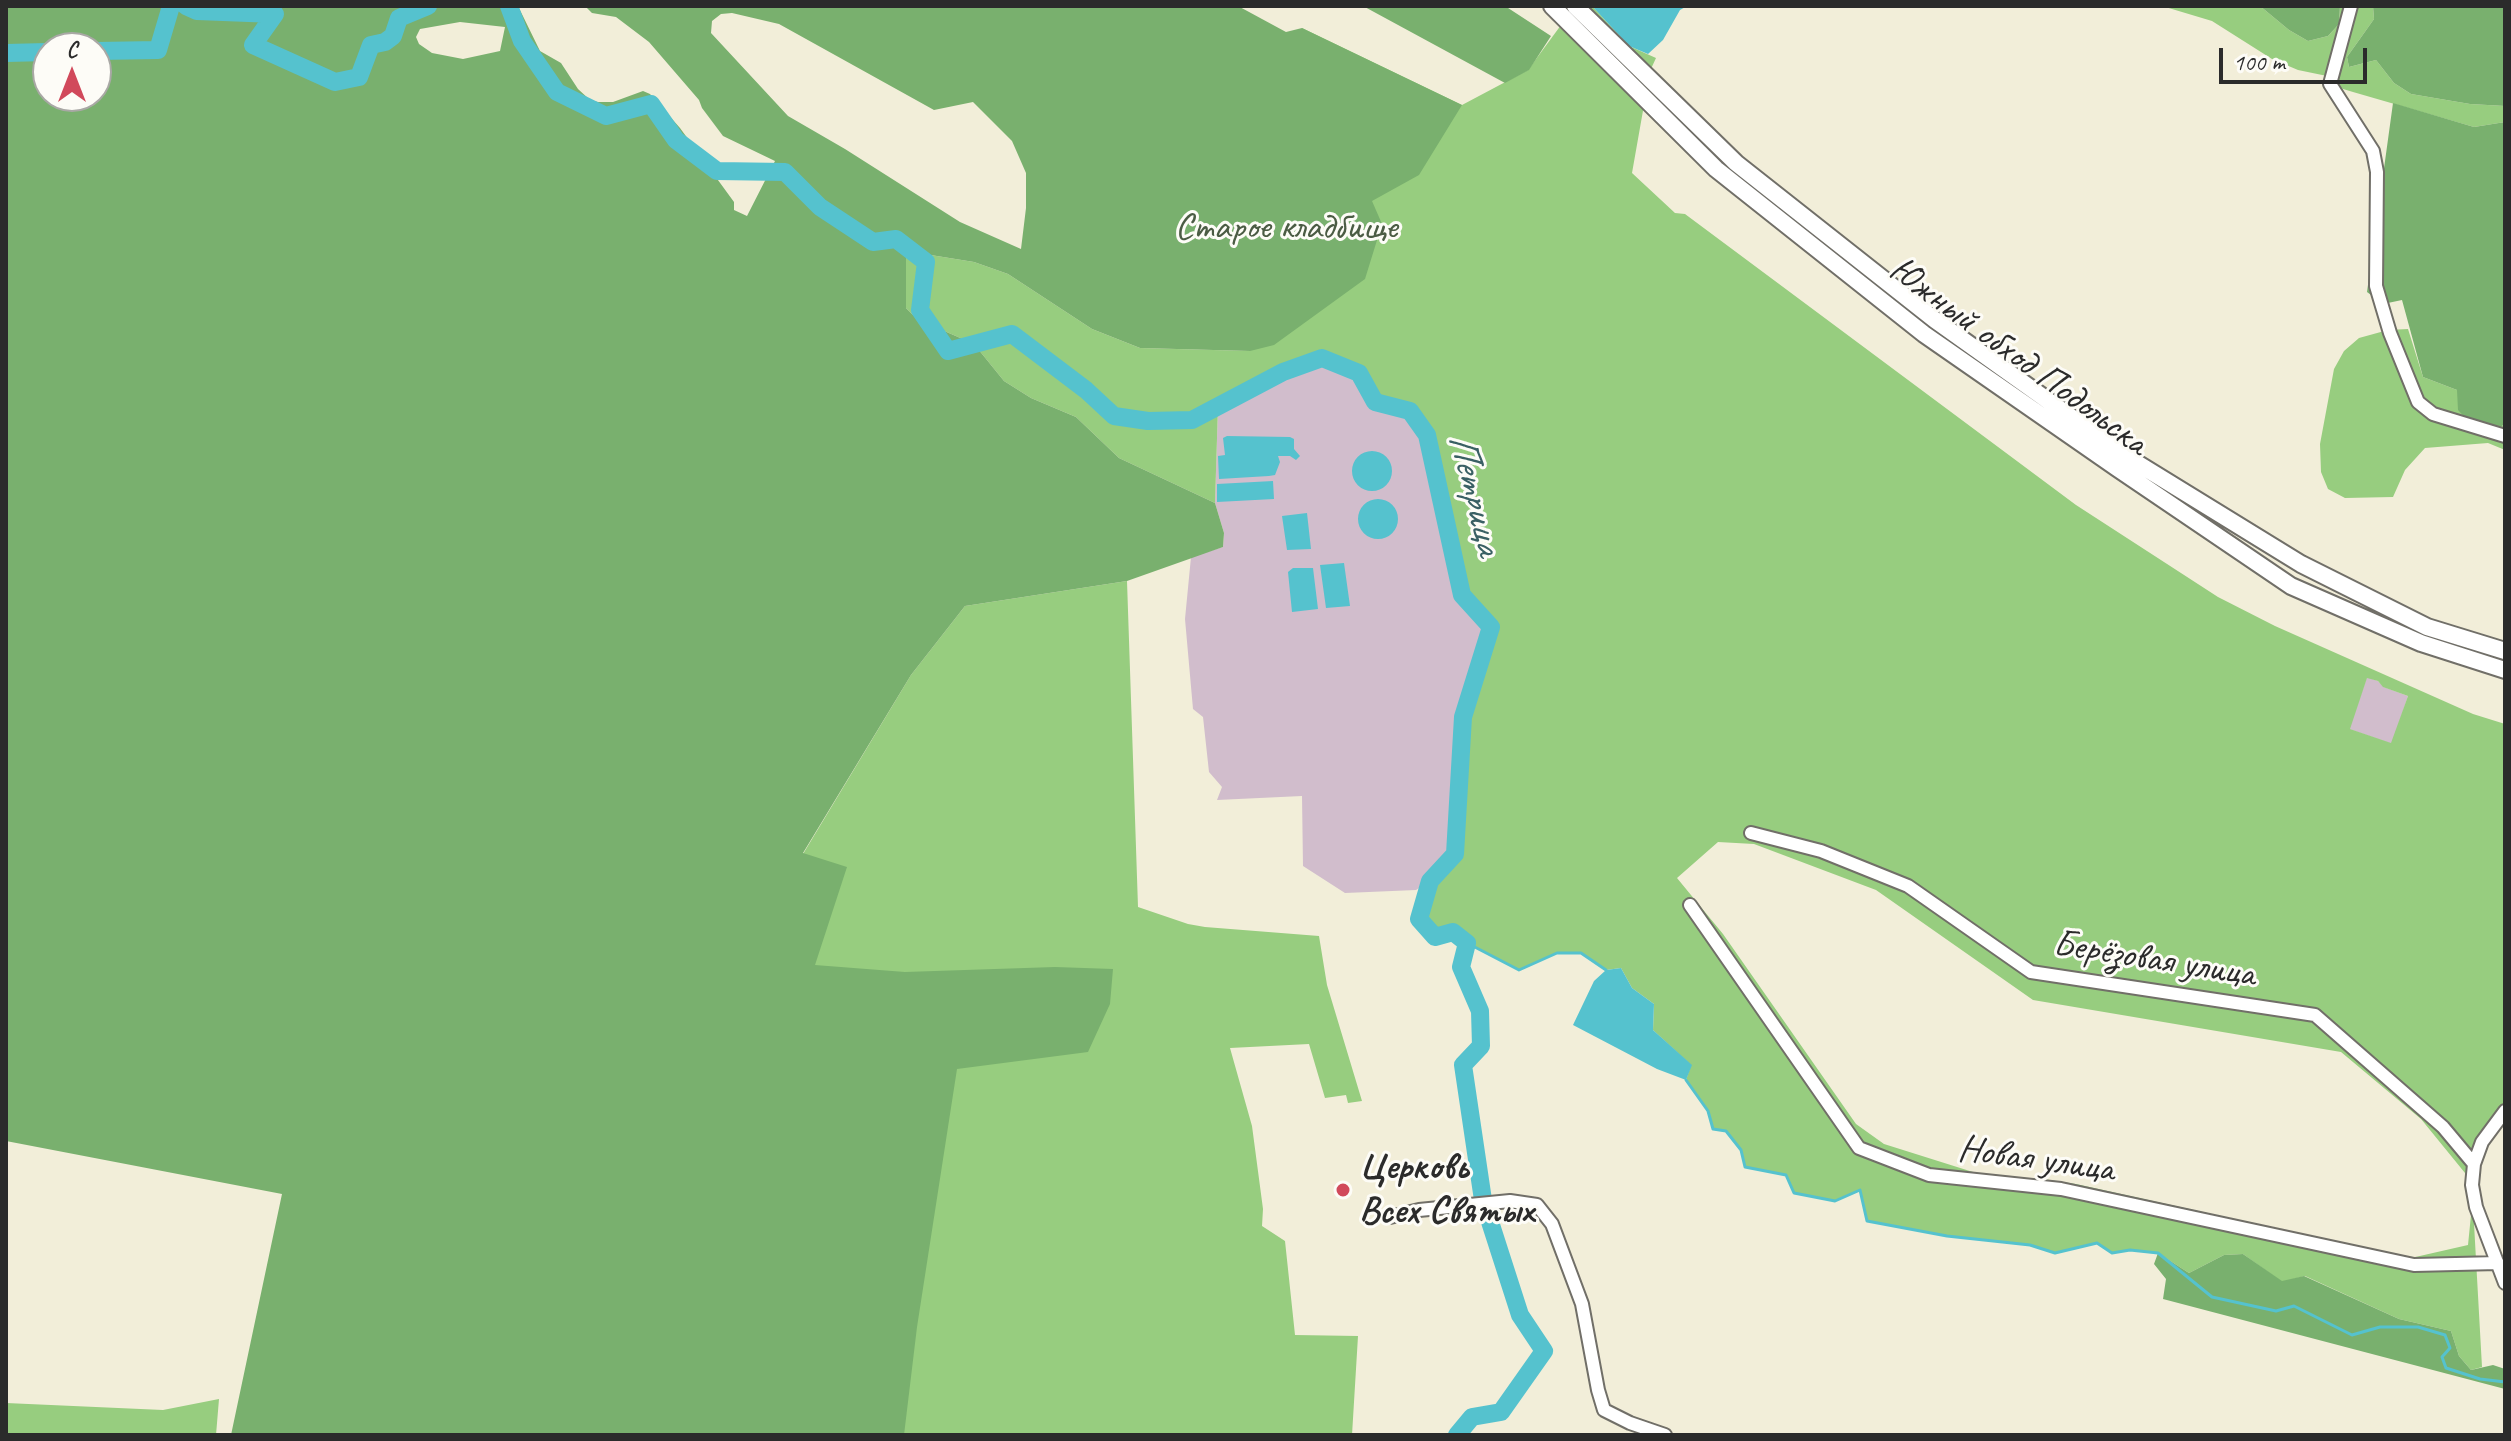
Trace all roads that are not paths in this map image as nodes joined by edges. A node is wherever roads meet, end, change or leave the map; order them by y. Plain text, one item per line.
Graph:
1 (1552, 6) edge
2 (1575, 6) edge
3 (2351, 6) edge
4 (2505, 436) edge
5 (2424, 635) junction
6 (2505, 651) edge
7 (2505, 670) edge
8 (1751, 833) dead end
9 (1690, 905) dead end
10 (2505, 1111) edge
11 (2474, 1164) junction
12 (1390, 1217) dead end
13 (2498, 1263) junction
14 (2505, 1283) edge
15 (1665, 1435) edge

1 - 5 main road, Южный обход Подольска
2 - 5 main road, Южный обход Подольска
3 - 4 street
5 - 6 main road, Южный обход Подольска
5 - 7 main road, Южный обход Подольска
8 - 11 street, Берёзовая улица
9 - 13 street, Новая улица
10 - 11 street
11 - 13 street
12 - 15 street
13 - 14 street

